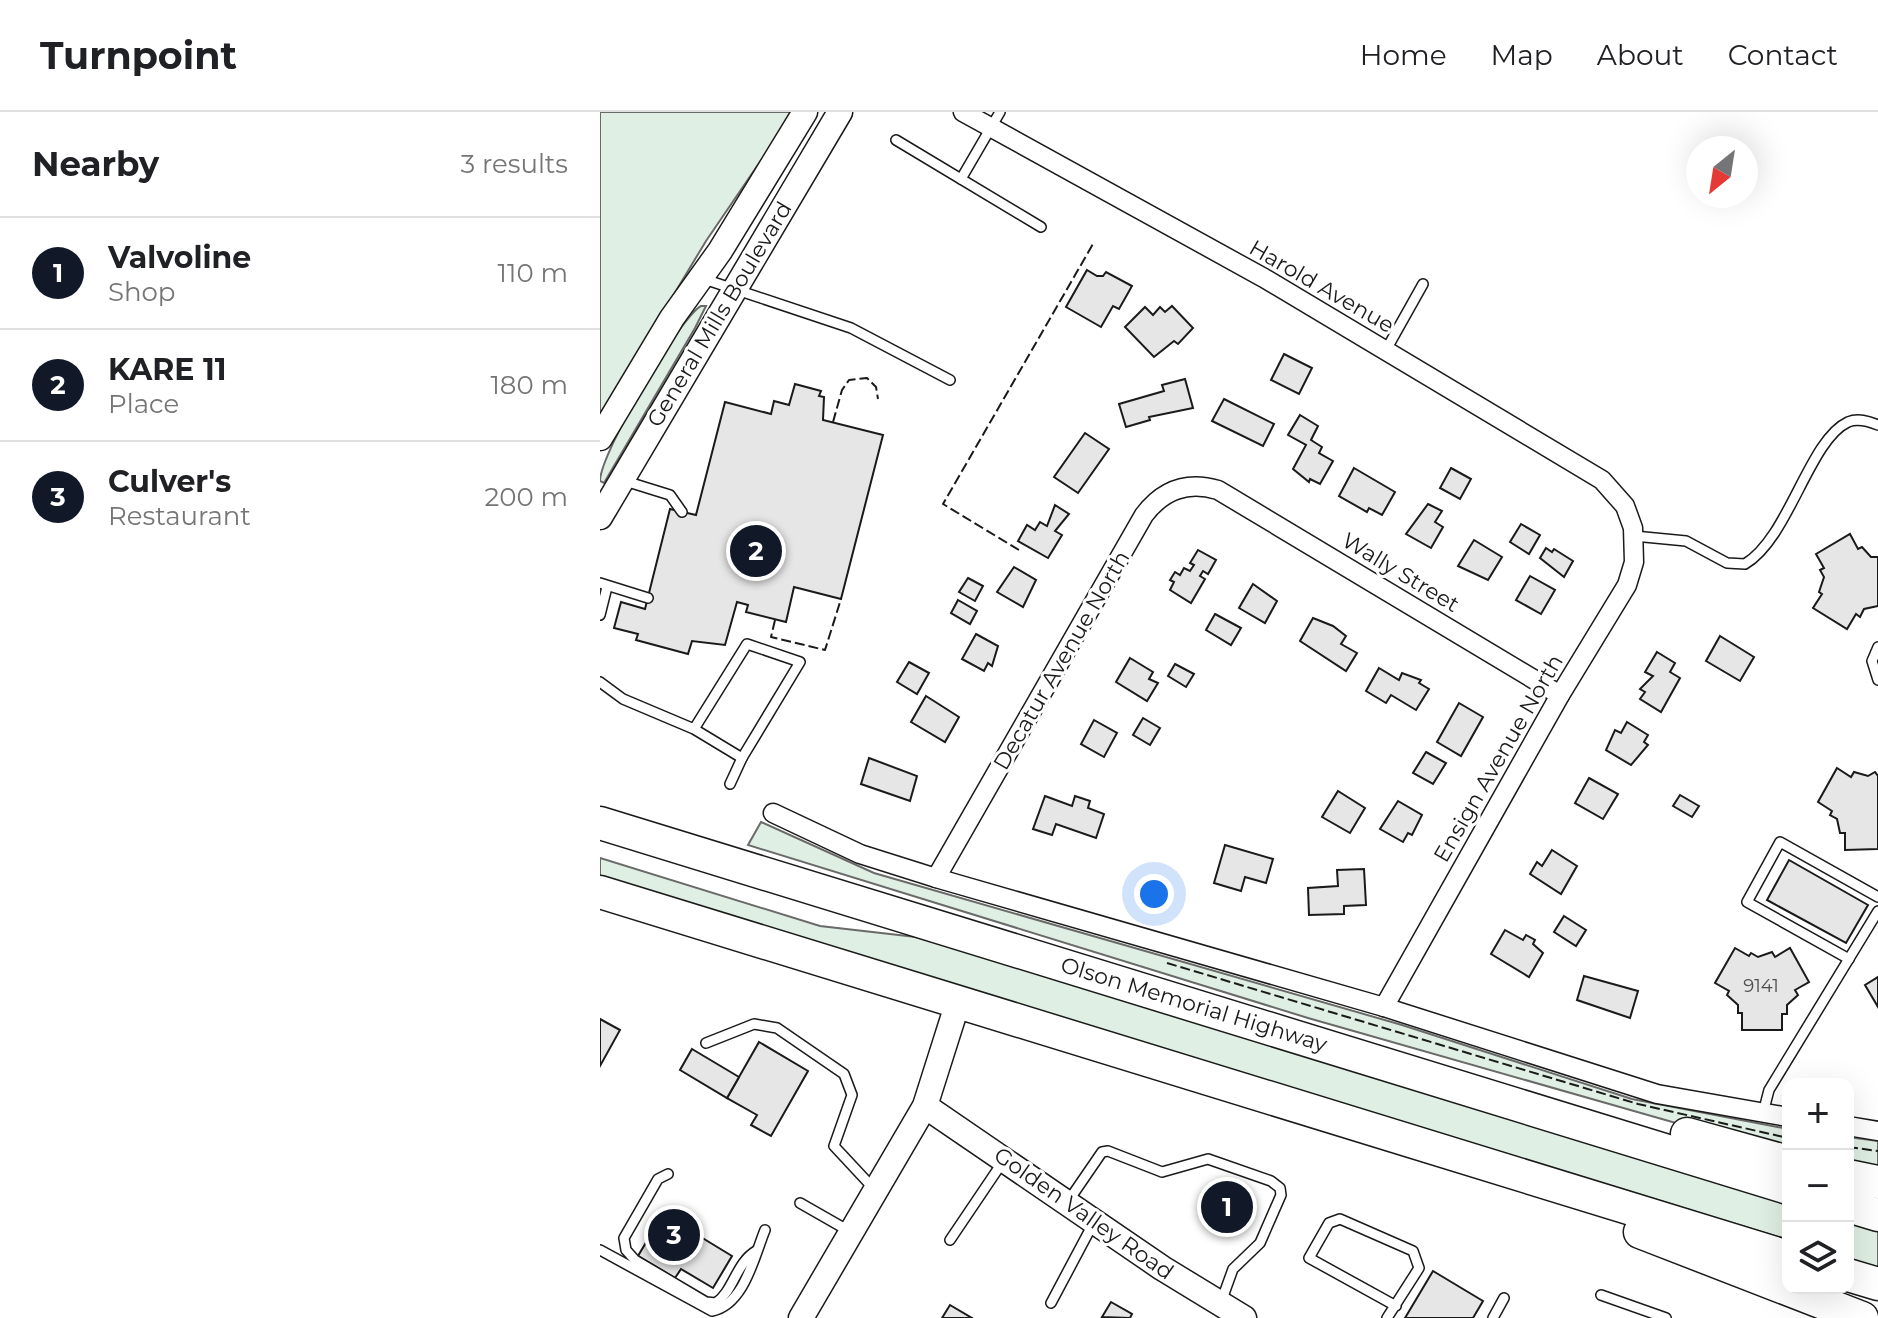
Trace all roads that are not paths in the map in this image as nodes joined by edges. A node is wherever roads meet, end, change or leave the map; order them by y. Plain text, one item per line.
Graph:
1 (805, 112) edge
2 (840, 112) edge
3 (963, 112) edge
4 (996, 120) edge
5 (896, 140) dead end
6 (961, 179) junction
7 (1041, 227) dead end
8 (700, 278) junction
9 (1423, 284) dead end
10 (734, 288) junction
11 (1386, 350) junction
12 (950, 380) dead end
13 (1878, 425) edge
14 (600, 438) edge
15 (622, 479) junction
16 (1218, 490) joint
17 (682, 512) dead end
18 (600, 517) edge
19 (1634, 532) junction
20 (604, 585) edge
21 (648, 598) dead end
22 (600, 615) edge
23 (1878, 647) edge
24 (1878, 680) edge
25 (600, 682) edge
26 (1560, 695) junction
27 (694, 729) junction
28 (742, 758) junction
29 (730, 784) dead end
30 (600, 805) edge
31 (773, 813) dead end
32 (600, 823) edge
33 (778, 877) junction
34 (936, 878) junction
35 (600, 892) edge
36 (1878, 897) edge
37 (1878, 911) edge
38 (1849, 959) junction
39 (958, 1002) junction
40 (1384, 1007) junction
41 (706, 1043) dead end
42 (1420, 1074) junction
43 (925, 1106) junction
44 (1763, 1113) junction
45 (1782, 1116) edge
46 (1854, 1127) edge
47 (1878, 1131) edge
48 (1456, 1154) junction
49 (1005, 1158) junction
50 (1782, 1160) edge
51 (668, 1174) dead end
52 (1854, 1177) edge
53 (1878, 1182) edge
54 (1782, 1186) edge
55 (875, 1190) junction
56 (800, 1203) dead end
57 (1067, 1203) junction
58 (1854, 1208) edge
59 (1878, 1215) edge
60 (1094, 1222) junction
61 (765, 1230) dead end
62 (851, 1232) junction
63 (950, 1240) dead end
64 (600, 1250) edge
65 (756, 1251) junction
66 (1782, 1255) edge
67 (1854, 1277) edge
68 (1878, 1284) edge
69 (1601, 1295) dead end
70 (1504, 1298) dead end
71 (1051, 1303) dead end
72 (1220, 1305) junction
73 (1396, 1306) junction
74 (801, 1318) edge
75 (1243, 1318) edge
76 (1387, 1318) edge
77 (1493, 1318) edge
78 (1666, 1318) edge
79 (1862, 1318) edge

1 - 8 street, General Mills Boulevard
2 - 10 street, General Mills Boulevard
3 - 4 street, Harold Avenue
4 - 6 lane
4 - 11 street, Harold Avenue
5 - 6 lane
6 - 7 lane
8 - 10 lane
8 - 14 street, General Mills Boulevard
9 - 11 lane
10 - 12 lane
10 - 15 street, General Mills Boulevard
11 - 19 street, Harold Avenue
13 - 19 lane
15 - 17 lane
15 - 18 street, General Mills Boulevard
16 - 26 street, Wally Street
16 - 34 street, Decatur Avenue North
19 - 26 street, Ensign Avenue North
20 - 21 lane
20 - 22 lane
23 - 24 lane
25 - 27 lane
26 - 40 street, Ensign Avenue North
27 - 28 lane
27 - 28 lane
28 - 29 lane
30 - 33 highway
31 - 34 street
32 - 33 highway, Olson Memorial Highway
33 - 42 highway, Olson Memorial Highway
34 - 40 street
35 - 39 highway
36 - 38 lane
37 - 38 lane
38 - 44 lane
39 - 43 street
39 - 48 highway
40 - 44 street
41 - 55 lane
42 - 50 highway
42 - 54 highway, Olson Memorial Highway
43 - 49 street, Golden Valley Road
43 - 55 street
44 - 45 street
46 - 47 street
48 - 66 highway
48 - 79 highway
49 - 57 street, Golden Valley Road
49 - 63 lane
51 - 65 lane
52 - 53 highway
55 - 62 street
56 - 62 lane
57 - 60 street, Golden Valley Road
57 - 72 lane
58 - 59 highway
60 - 71 lane
60 - 72 street, Golden Valley Road
61 - 65 lane
62 - 74 street
64 - 65 lane
67 - 68 highway
69 - 78 lane
70 - 77 lane
72 - 75 street, Golden Valley Road
73 - 73 lane
73 - 76 lane

